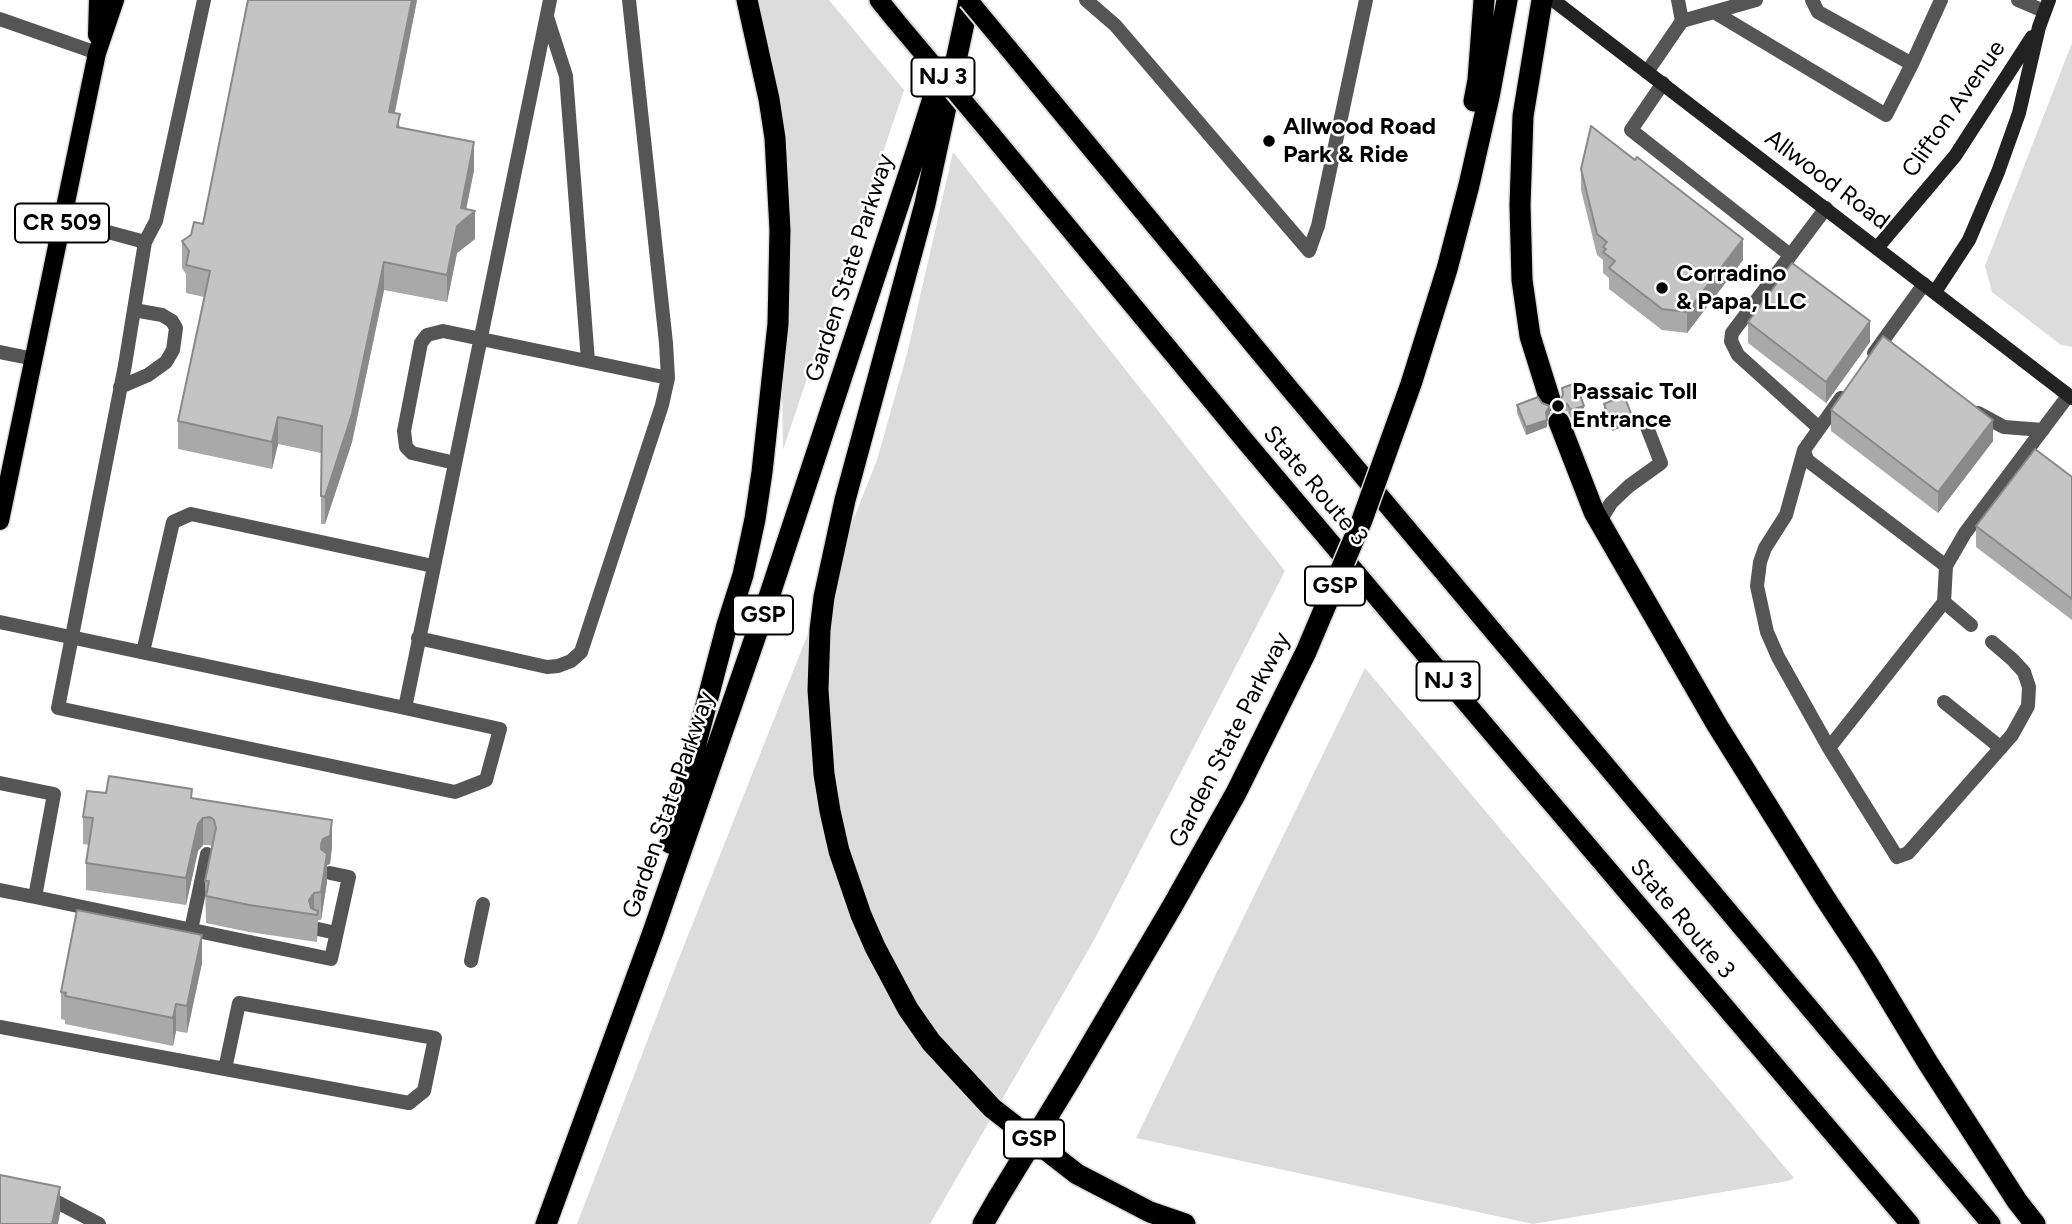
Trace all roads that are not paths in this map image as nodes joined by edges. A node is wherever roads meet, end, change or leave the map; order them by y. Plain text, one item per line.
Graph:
1 (98, 0) edge
2 (115, 0) edge
3 (204, 0) edge
4 (550, 0) edge
5 (629, 0) edge
6 (747, 0) edge
7 (879, 0) edge
8 (967, 0) edge
9 (981, 0) edge
10 (1086, 0) edge
11 (1366, 0) edge
12 (1484, 0) edge
13 (1542, 0) edge
14 (1553, 0) edge
15 (1678, 0) edge
16 (1756, 0) edge
17 (1812, 0) edge
18 (1941, 0) edge
19 (2018, 0) edge
20 (1506, 6) edge
21 (2046, 6) edge
22 (1714, 12) junction
23 (547, 16) junction
24 (0, 19) edge
25 (1682, 21) junction
26 (2039, 27) junction
27 (97, 53) junction
28 (1019, 58) junction
29 (1912, 64) junction
30 (1647, 72) junction
31 (1663, 83) junction
32 (1826, 208) junction
33 (63, 220) junction
34 (145, 242) junction
35 (1877, 248) junction
36 (1790, 255) junction
37 (1930, 288) junction
38 (134, 310) junction
39 (481, 338) junction
40 (0, 352) edge
41 (1421, 353) junction
42 (34, 359) junction
43 (587, 361) junction
44 (1867, 363) edge
45 (668, 378) junction
46 (1851, 385) edge
47 (120, 387) junction
48 (2070, 397) edge
49 (1550, 400) dead end
50 (1970, 408) edge
51 (1559, 422) dead end
52 (1646, 422) dead end
53 (1819, 428) junction
54 (2043, 429) junction
55 (1804, 450) junction
56 (455, 463) junction
57 (0, 522) edge
58 (1600, 522) junction
59 (433, 566) junction
60 (1946, 566) junction
61 (1944, 603) junction
62 (0, 622) edge
63 (1971, 625) dead end
64 (72, 636) junction
65 (418, 638) junction
66 (1992, 642) dead end
67 (143, 652) junction
68 (1944, 702) dead end
69 (405, 708) junction
70 (1829, 748) junction
71 (2001, 748) junction
72 (0, 782) edge
73 (207, 854) dead end
74 (330, 873) dead end
75 (0, 890) edge
76 (34, 897) junction
77 (483, 904) dead end
78 (318, 929) edge
79 (191, 930) junction
80 (336, 933) junction
81 (471, 961) dead end
82 (628, 1000) junction
83 (0, 1027) edge
84 (225, 1069) junction
85 (23, 1194) edge
86 (99, 1224) edge
87 (546, 1224) edge
88 (983, 1224) edge
89 (1185, 1224) edge
90 (1910, 1224) edge
91 (1991, 1224) edge
92 (2035, 1224) edge

1 - 27 main road, CR 509
2 - 27 main road, CR 509
3 - 34 street
4 - 23 street
5 - 45 street
6 - 82 highway
7 - 90 highway, State Route 3 / NJ 3, bridge
8 - 28 highway, State Route 3 / NJ 3, bridge
8 - 82 highway, Garden State Parkway / GSP
8 - 89 highway
9 - 28 highway
10 - 11 street
12 - 41 highway
13 - 49 highway
14 - 30 main road, Allwood Road
15 - 25 street
16 - 22 street
17 - 29 street
18 - 29 street
19 - 21 street
20 - 41 highway, Garden State Parkway / GSP
21 - 26 main road, Clifton Avenue
22 - 25 street
22 - 29 street
23 - 39 street
23 - 43 street
24 - 27 street
25 - 30 street
26 - 35 main road, Clifton Avenue
26 - 37 main road, Clifton Avenue
27 - 33 main road, CR 509
28 - 91 highway, State Route 3 / NJ 3
30 - 31 main road, Allwood Road
31 - 32 main road, Allwood Road
31 - 36 street
32 - 35 main road, Allwood Road
32 - 36 street
33 - 34 street
33 - 42 main road, CR 509
34 - 38 street
35 - 37 main road, Allwood Road
36 - 53 street
37 - 44 street
37 - 48 main road, Allwood Road
38 - 47 street
38 - 47 street
39 - 43 street
39 - 56 street
39 - 56 street
40 - 42 street
41 - 88 highway, Garden State Parkway / GSP, bridge
42 - 57 main road, CR 509
43 - 45 street
45 - 65 street
46 - 53 street
47 - 64 street
48 - 54 street
50 - 54 street
51 - 58 highway
52 - 58 street
53 - 55 street
54 - 60 street
55 - 60 street
55 - 70 street
56 - 59 street
58 - 92 highway
59 - 65 street
59 - 67 street
60 - 61 street
61 - 63 street
61 - 70 street
62 - 64 street
64 - 67 street
64 - 69 street
65 - 69 street
66 - 71 street
67 - 69 street
68 - 71 street
70 - 71 street
72 - 76 street
73 - 79 street
74 - 80 street
75 - 76 street
76 - 79 street
77 - 81 street
78 - 80 street
79 - 80 street
82 - 87 highway, Garden State Parkway / GSP
83 - 84 street
84 - 84 street
85 - 86 street

